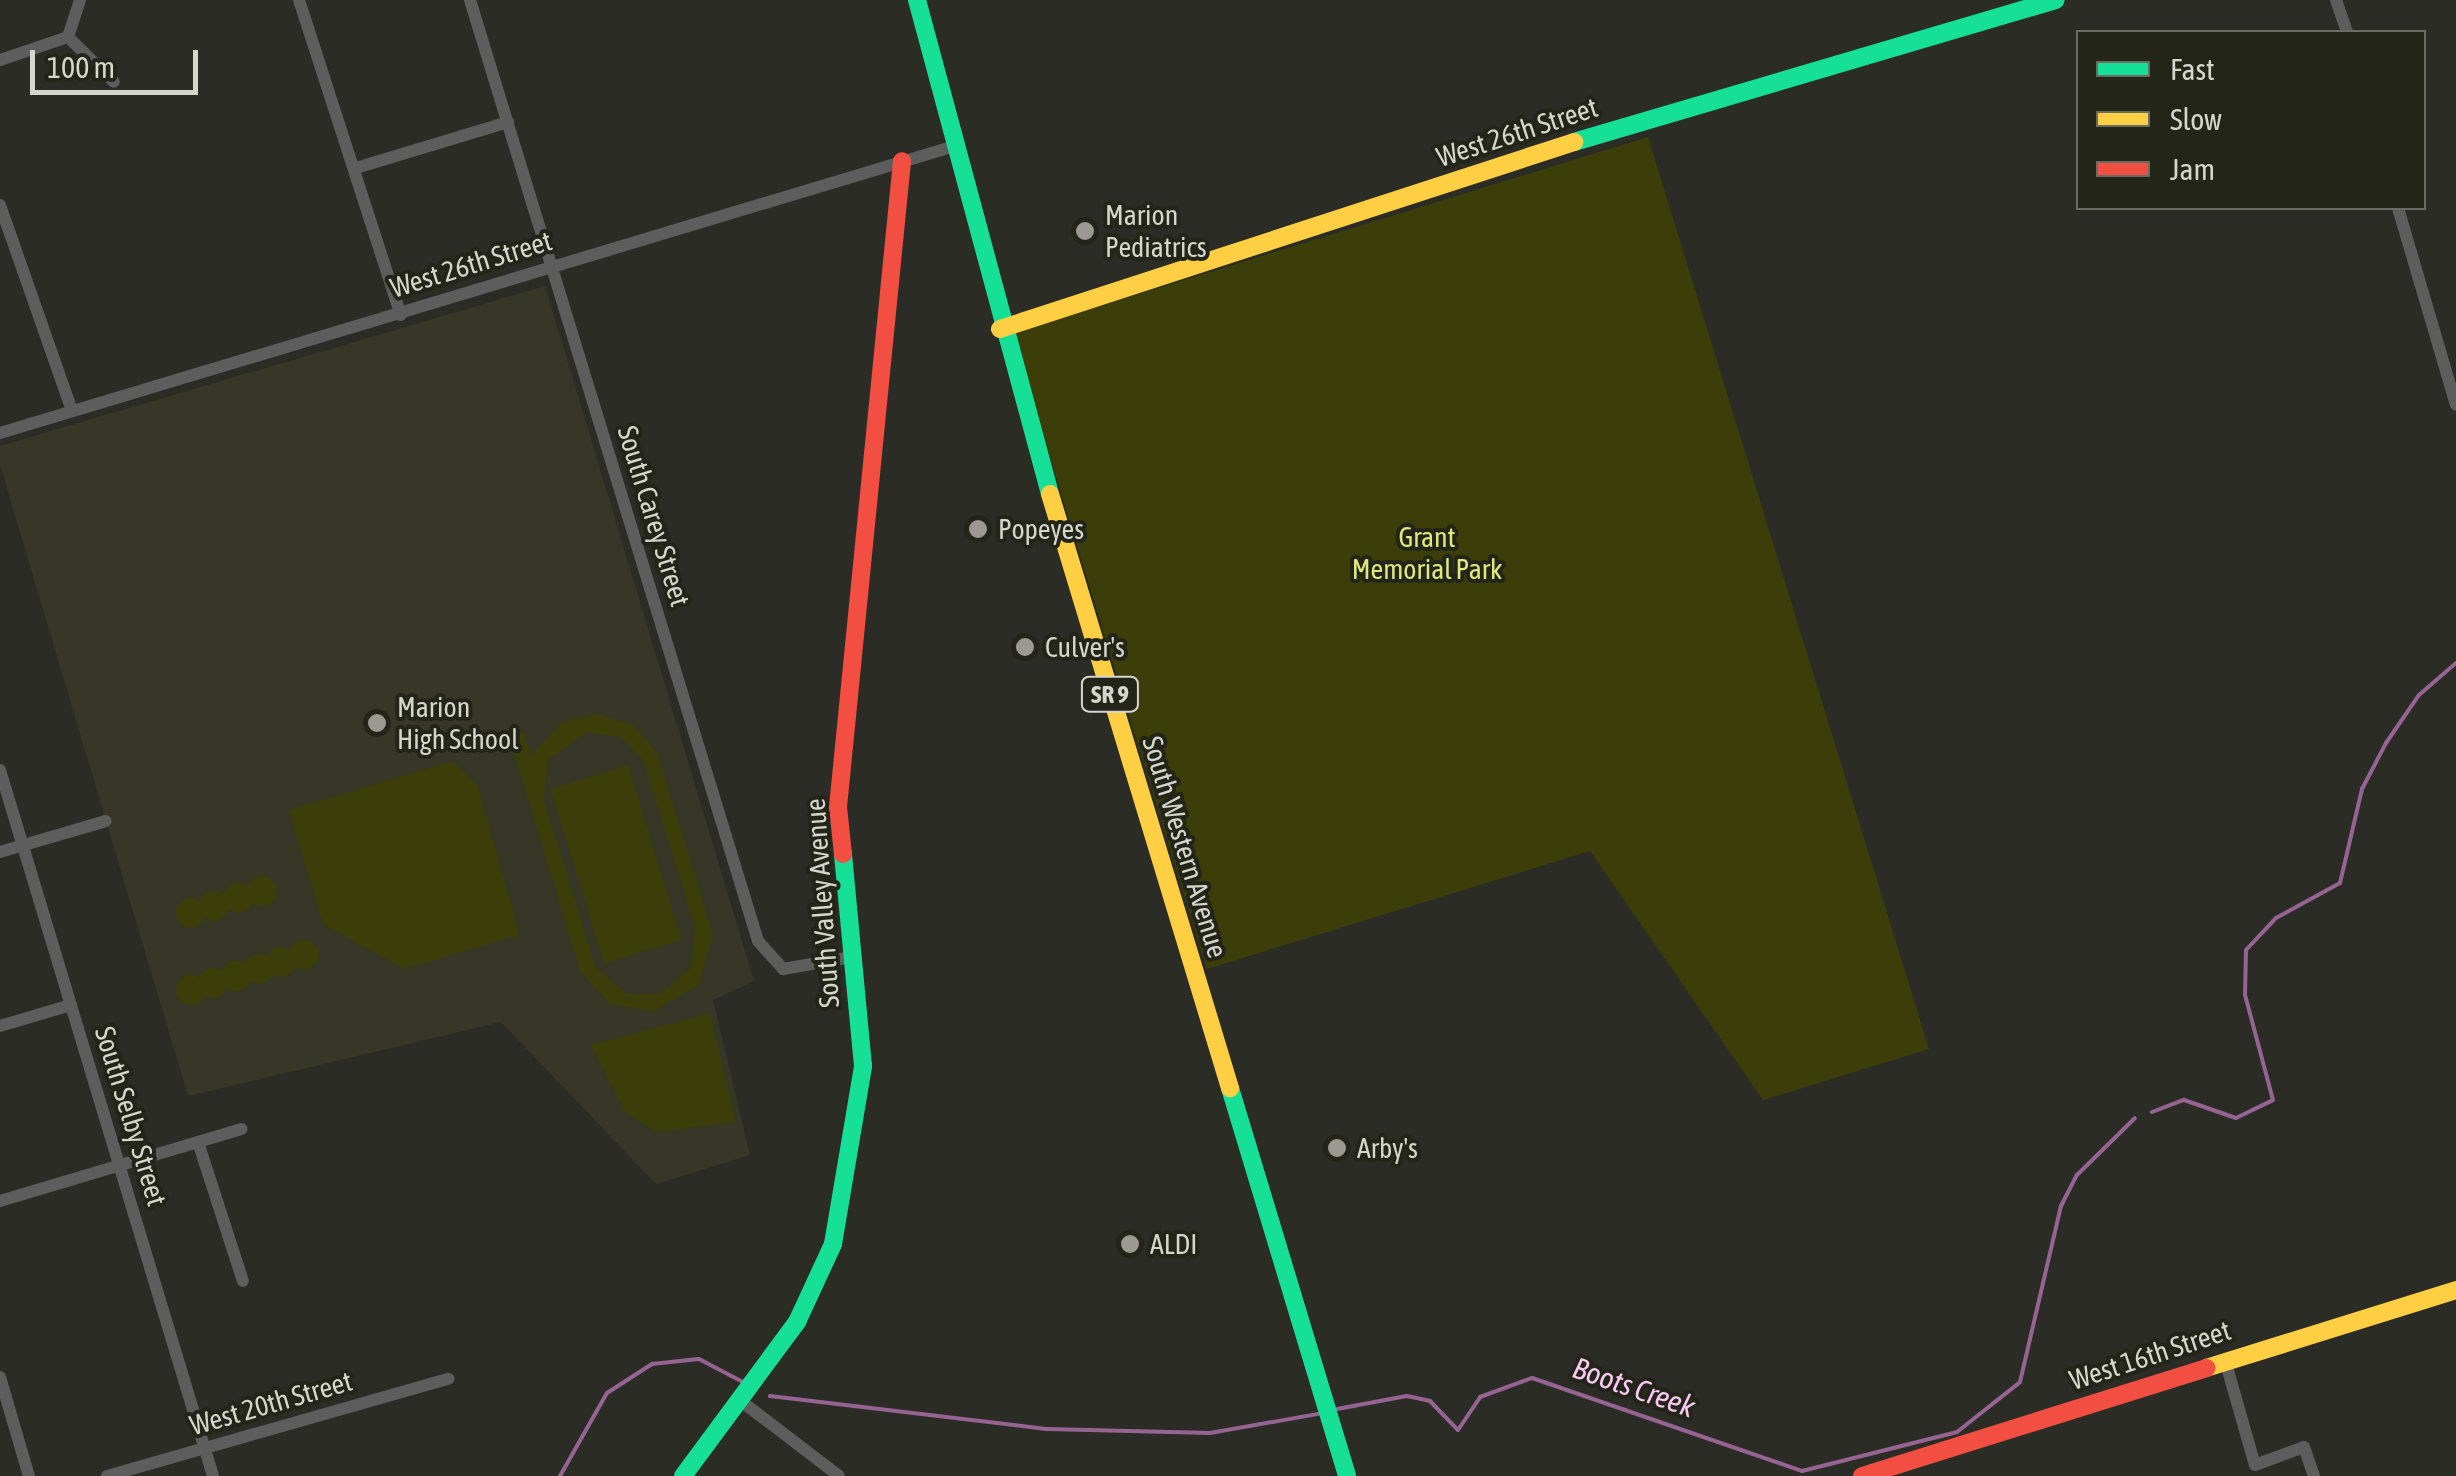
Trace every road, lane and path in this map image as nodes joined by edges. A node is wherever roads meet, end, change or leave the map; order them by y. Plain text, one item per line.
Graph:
1 (80, 0) edge
2 (298, 0) edge
3 (470, 0) edge
4 (917, 0) edge
5 (2056, 0) edge
6 (2336, 0) edge
7 (2346, 30) edge
8 (68, 37) junction
9 (0, 60) edge
10 (114, 82) dead end
11 (508, 122) junction
12 (958, 145) junction
13 (902, 161) junction
14 (356, 168) junction
15 (1, 209) edge
16 (2399, 210) edge
17 (552, 268) junction
18 (402, 315) junction
19 (1000, 329) junction
20 (2456, 405) edge
21 (72, 411) junction
22 (0, 433) edge
23 (0, 770) edge
24 (106, 821) dead end
25 (22, 846) junction
26 (0, 852) edge
27 (852, 957) junction
28 (71, 1005) junction
29 (0, 1026) edge
30 (241, 1129) dead end
31 (198, 1142) junction
32 (119, 1166) junction
33 (0, 1202) edge
34 (242, 1282) dead end
35 (2456, 1290) edge
36 (2225, 1360) junction
37 (0, 1377) edge
38 (448, 1379) dead end
39 (741, 1401) junction
40 (204, 1448) junction
41 (29, 1476) edge
42 (107, 1476) edge
43 (213, 1476) edge
44 (683, 1476) edge
45 (840, 1476) edge
46 (1348, 1476) edge
47 (1862, 1476) edge
48 (2314, 1476) edge

1 - 8 street
2 - 14 street
3 - 11 street, South Carey Street
4 - 12 main road, South Western Avenue / SR 9
5 - 19 main road, West 26th Street
6 - 7 street
8 - 9 street
8 - 10 street
11 - 14 street
11 - 17 street, South Carey Street
12 - 13 street, West 26th Street
12 - 19 main road, South Western Avenue / SR 9
13 - 17 street, West 26th Street
13 - 27 main road, South Valley Avenue
14 - 18 street
15 - 21 street
16 - 20 street
17 - 18 street, West 26th Street
17 - 27 street, South Carey Street
18 - 21 street, West 26th Street
19 - 46 main road, South Western Avenue / SR 9
21 - 22 street, West 26th Street
23 - 25 street, South Selby Street
24 - 25 street
25 - 26 street
25 - 28 street, South Selby Street
27 - 39 main road, South Valley Avenue
28 - 29 street
28 - 32 street, South Selby Street
30 - 31 street
31 - 32 street
31 - 34 street
32 - 33 street
32 - 40 street, South Selby Street
35 - 36 main road, West 16th Street
36 - 47 main road, West 16th Street
36 - 48 street
37 - 41 street
38 - 40 street, West 20th Street
39 - 44 main road, South Valley Avenue
39 - 45 street
40 - 42 street, West 20th Street
40 - 43 street, South Selby Street

